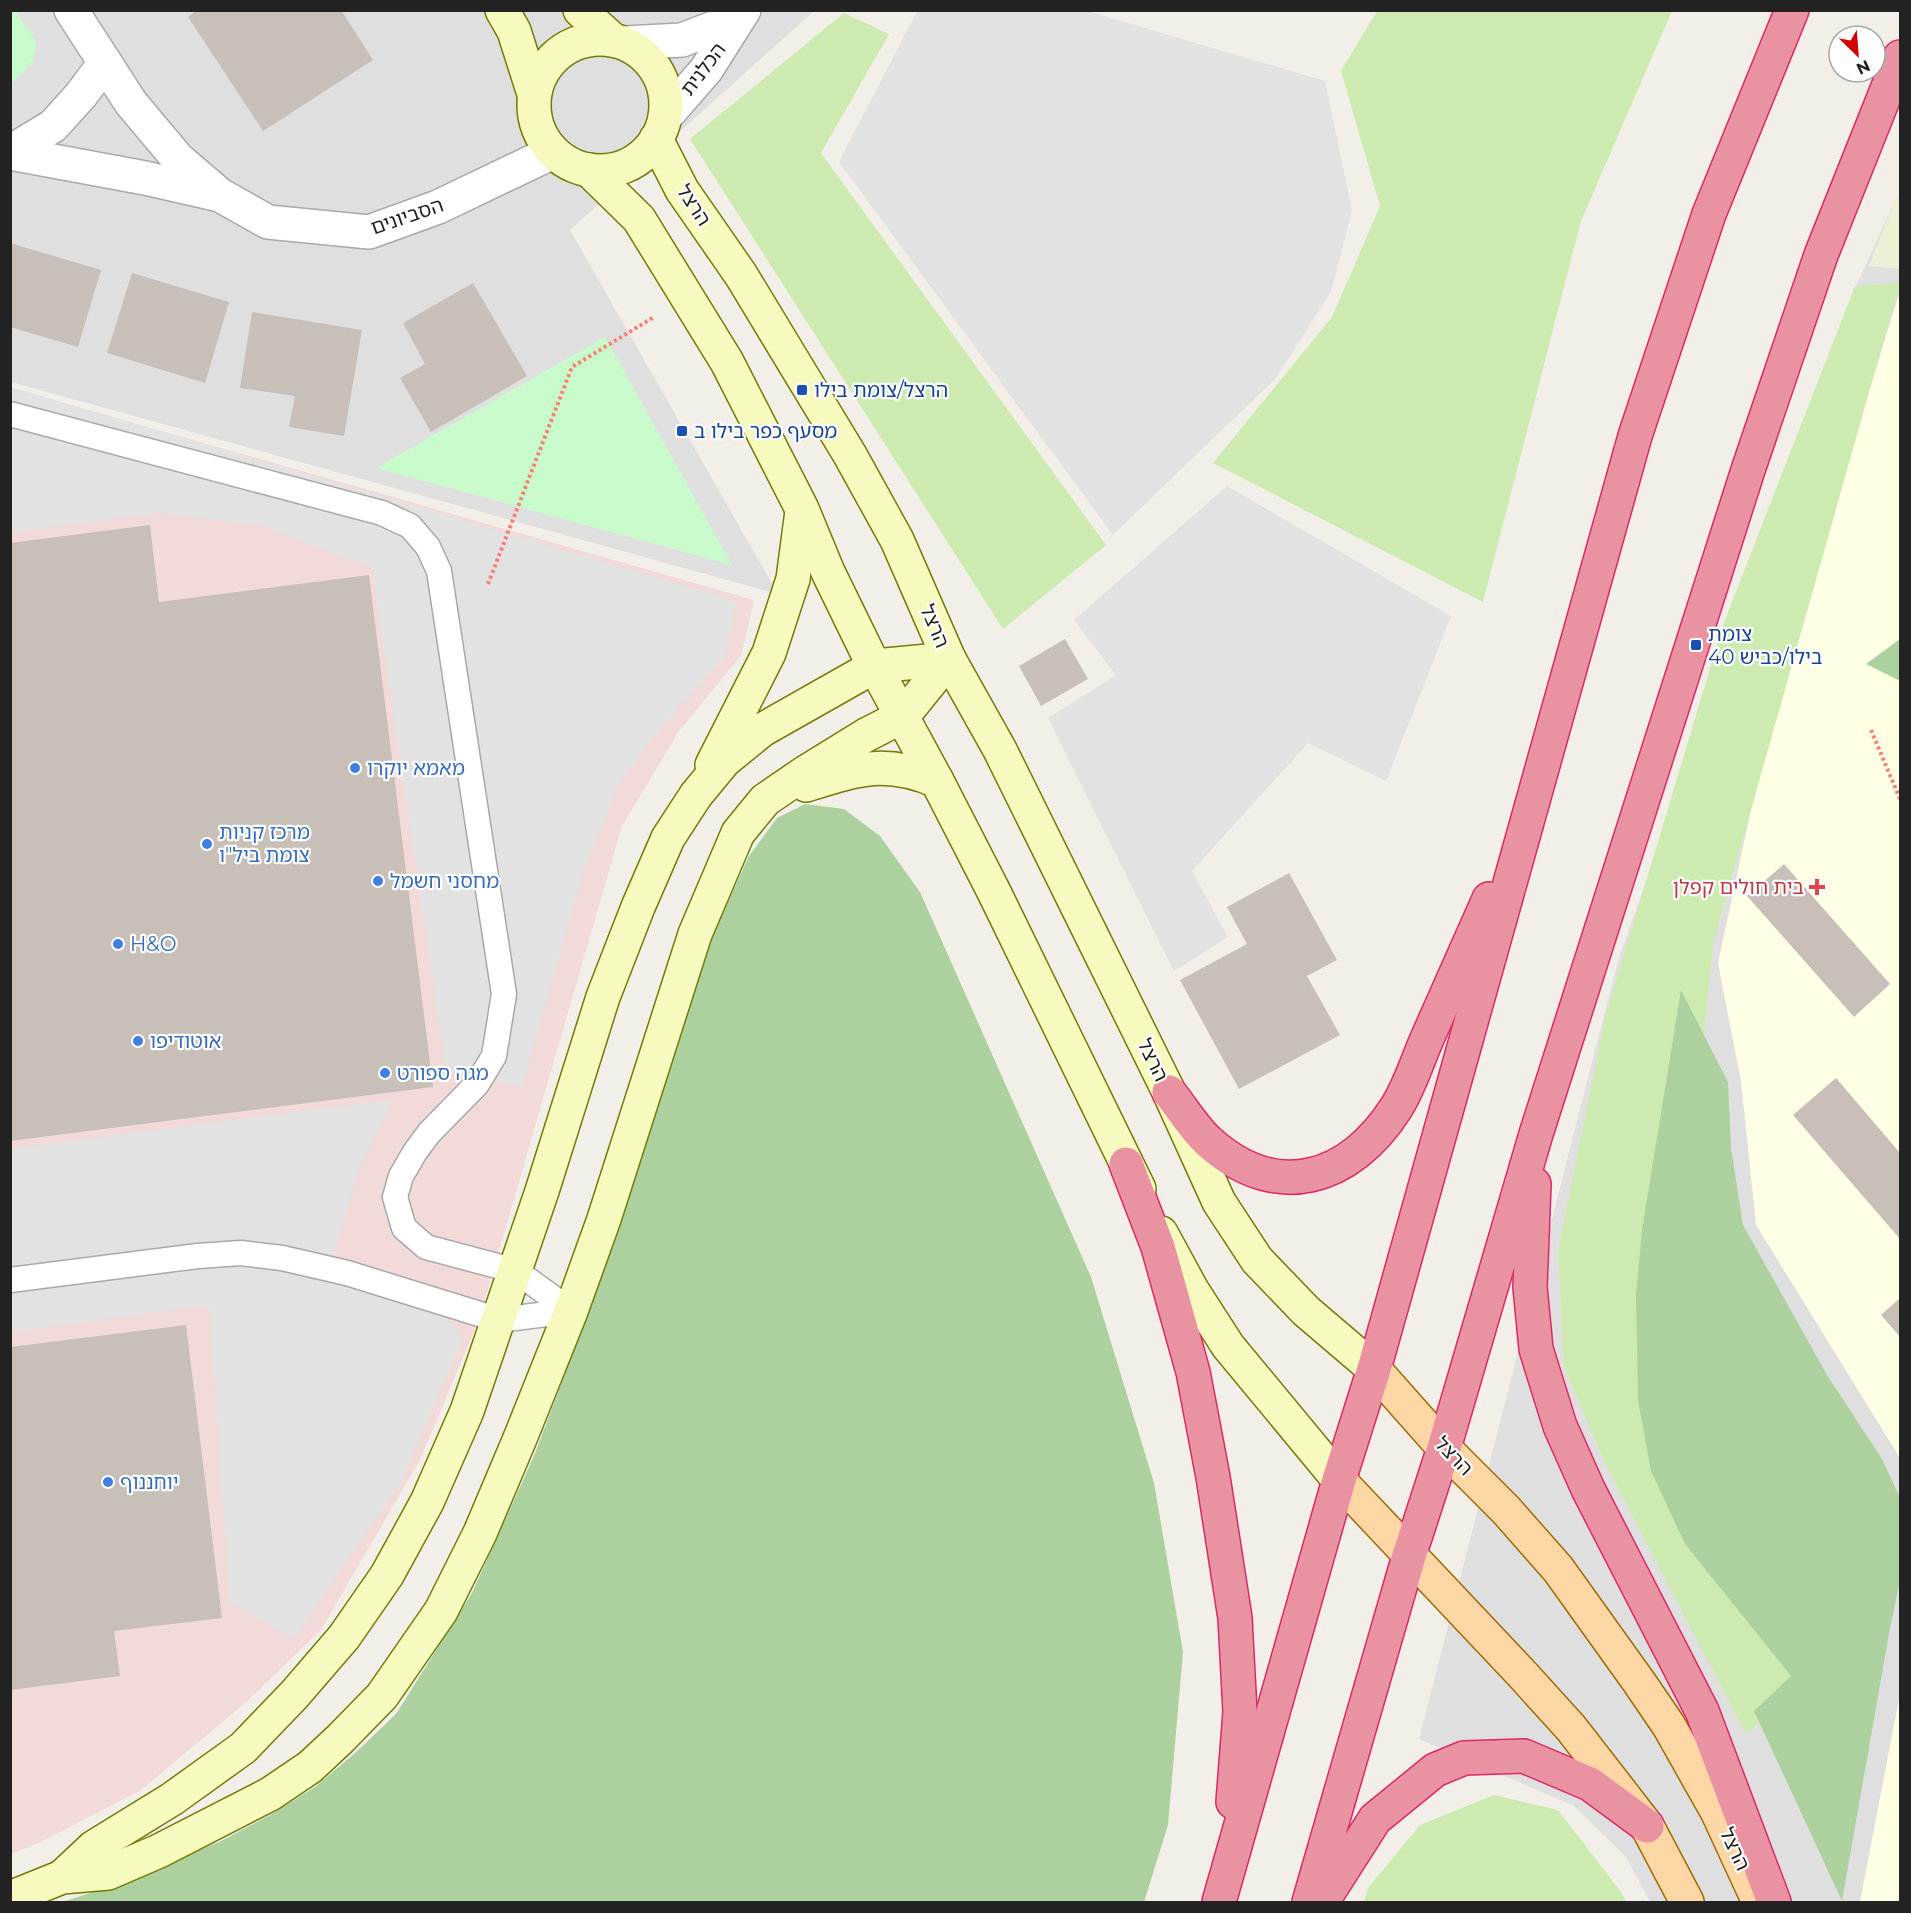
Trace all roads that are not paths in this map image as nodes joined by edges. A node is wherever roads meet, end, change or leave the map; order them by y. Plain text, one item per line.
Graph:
1 (72, 10) edge
2 (502, 10) edge
3 (580, 10) edge
4 (1792, 10) edge
5 (741, 15) edge
6 (619, 42) junction
7 (1900, 57) edge
8 (105, 63) junction
9 (534, 94) junction
10 (661, 128) junction
11 (553, 152) junction
12 (10, 153) edge
13 (590, 170) junction
14 (220, 195) junction
15 (10, 414) edge
16 (802, 509) junction
17 (949, 659) junction
18 (875, 666) junction
19 (903, 716) junction
20 (937, 781) junction
21 (1537, 790) junction
22 (696, 795) junction
23 (765, 800) junction
24 (1169, 1092) junction
25 (1536, 1134) junction
26 (1126, 1164) junction
27 (516, 1271) junction
28 (10, 1280) edge
29 (571, 1311) junction
30 (499, 1320) junction
31 (1374, 1369) junction
32 (1444, 1448) junction
33 (1339, 1480) junction
34 (1409, 1556) junction
35 (1647, 1826) junction
36 (62, 1877) junction
37 (1223, 1889) edge
38 (10, 1898) edge
39 (1309, 1902) edge
40 (1322, 1902) edge
41 (1687, 1902) edge
42 (1759, 1902) edge
43 (1774, 1902) edge

1 - 8 street, הסביונים
2 - 9 street
3 - 6 street
4 - 21 highway
5 - 6 street, הכלנית
5 - 10 street, הכלנית
6 - 9 street
6 - 10 street
7 - 25 highway
8 - 12 street
8 - 14 street, הסביונים
9 - 11 street
10 - 13 street
10 - 17 street, הרצל
11 - 13 street
11 - 14 street, הסביונים
12 - 14 street, הסביונים
13 - 16 street
15 - 27 lane
16 - 18 street
16 - 22 street
17 - 18 street
17 - 19 street
17 - 24 street, הרצל
18 - 19 street
18 - 22 street
19 - 20 street
19 - 23 street
20 - 23 street
20 - 26 street
21 - 24 highway
21 - 31 highway
22 - 27 street
23 - 29 street
24 - 31 street, הרצל
25 - 32 highway
25 - 43 highway
26 - 33 street
26 - 37 highway
27 - 29 lane
27 - 30 street
28 - 30 lane
29 - 30 lane
29 - 36 street
30 - 36 street
31 - 32 main road, הרצל
31 - 33 highway
32 - 34 highway
32 - 42 main road, הרצל
33 - 34 main road
33 - 37 highway
34 - 35 main road
34 - 39 highway
35 - 40 highway
35 - 41 main road
36 - 38 street

